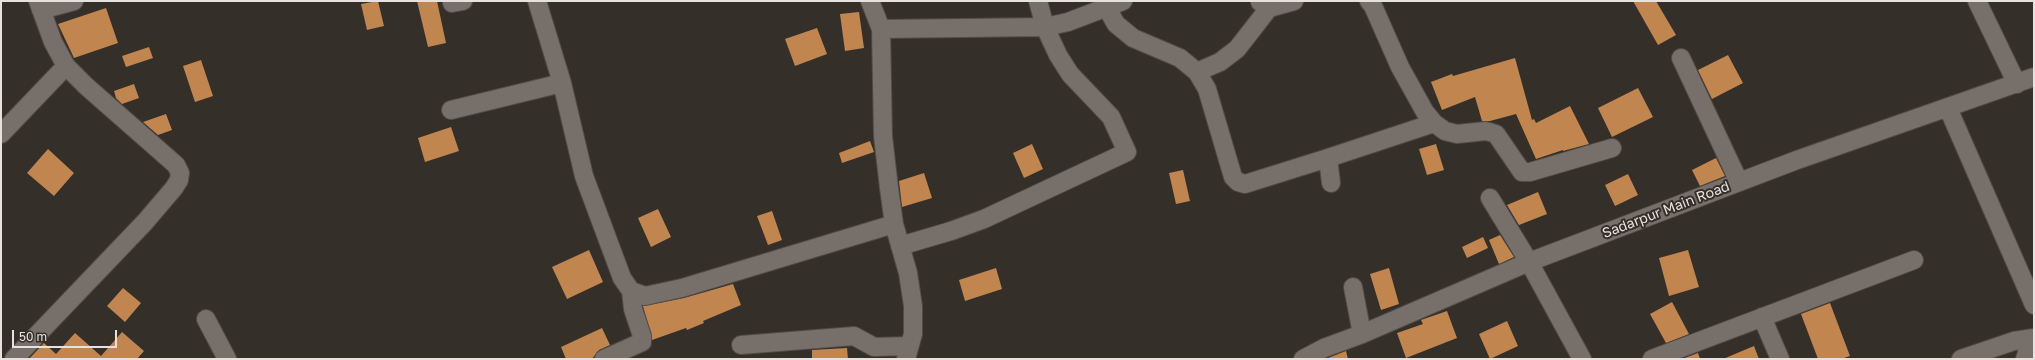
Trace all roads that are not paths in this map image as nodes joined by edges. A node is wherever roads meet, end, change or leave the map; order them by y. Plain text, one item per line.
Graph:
1 (74, 1) edge
2 (537, 1) edge
3 (872, 1) edge
4 (1038, 1) edge
5 (1123, 1) edge
6 (1294, 1) edge
7 (1369, 1) edge
8 (1977, 1) edge
9 (1104, 4) edge
10 (1264, 4) edge
11 (40, 6) edge
12 (1045, 27) junction
13 (881, 29) junction
14 (1681, 58) dead end
15 (66, 66) junction
16 (1197, 72) junction
17 (2034, 77) edge
18 (562, 83) junction
19 (2017, 84) junction
20 (1948, 108) junction
21 (451, 110) dead end
22 (1434, 123) junction
23 (1, 134) edge
24 (1612, 148) dead end
25 (1328, 158) junction
26 (1739, 182) junction
27 (1330, 183) dead end
28 (1490, 198) dead end
29 (894, 224) junction
30 (900, 246) junction
31 (1914, 260) dead end
32 (1529, 262) junction
33 (1353, 287) dead end
34 (631, 291) junction
35 (2034, 305) edge
36 (1762, 317) junction
37 (206, 319) dead end
38 (1362, 334) junction
39 (2032, 339) edge
40 (741, 346) dead end
41 (908, 352) edge
42 (14, 359) edge
43 (227, 359) edge
44 (604, 359) edge
45 (1303, 359) edge
46 (1582, 359) edge
47 (1652, 359) edge
48 (1780, 359) edge
49 (1961, 359) edge
50 (2025, 359) edge

1 - 11 street
2 - 18 street
3 - 13 street
4 - 12 street
5 - 9 street
6 - 10 street
7 - 22 street
8 - 19 street
9 - 12 street
9 - 16 street
10 - 16 street
11 - 15 street
12 - 13 street
12 - 30 street
13 - 29 street
14 - 26 street
15 - 23 street
15 - 42 street
16 - 25 street
17 - 19 street, Sadarpur Main Road
18 - 21 street
18 - 34 street
19 - 20 street, Sadarpur Main Road
20 - 26 street, Sadarpur Main Road
20 - 35 street
22 - 24 street
22 - 25 street
25 - 27 street
26 - 32 street, Sadarpur Main Road
28 - 32 street
29 - 30 street
29 - 34 street
30 - 41 street
31 - 36 street
32 - 38 street, Sadarpur Main Road
32 - 46 street
33 - 38 street
34 - 44 street
36 - 47 street
36 - 48 street
37 - 43 street
38 - 45 street, Sadarpur Main Road
39 - 49 street
39 - 50 street
40 - 41 street

